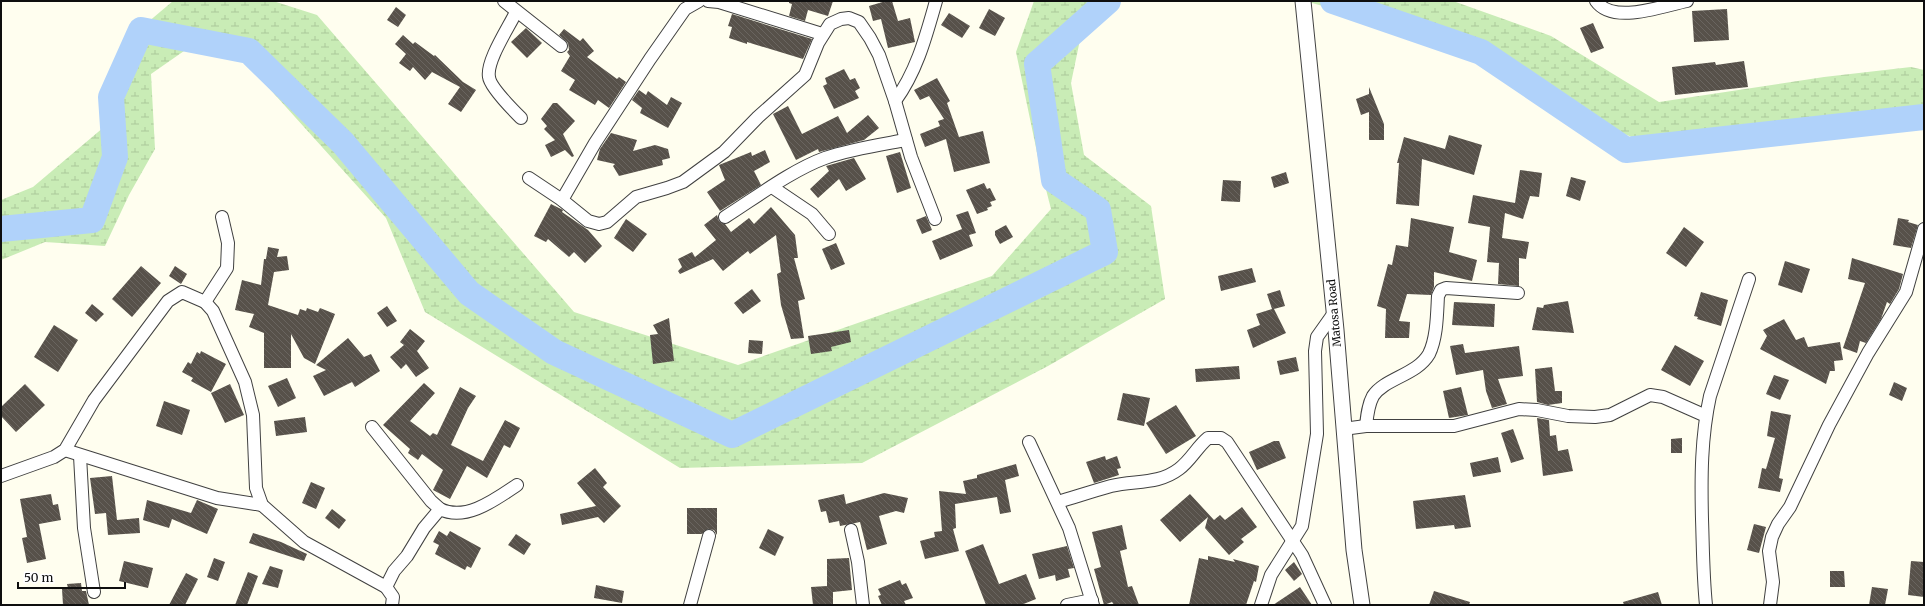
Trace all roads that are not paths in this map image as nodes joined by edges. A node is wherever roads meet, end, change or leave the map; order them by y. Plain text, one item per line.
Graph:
1 (504, 1) edge
2 (699, 1) edge
3 (708, 1) edge
4 (936, 1) edge
5 (1303, 1) edge
6 (1596, 1) edge
7 (1687, 1) edge
8 (516, 12) junction
9 (822, 34) junction
10 (561, 46) dead end
11 (895, 101) junction
12 (521, 118) dead end
13 (906, 140) junction
14 (529, 178) dead end
15 (772, 187) junction
16 (562, 200) junction
17 (222, 217) dead end
18 (725, 217) dead end
19 (935, 219) dead end
20 (1924, 229) edge
21 (829, 234) dead end
22 (1749, 279) dead end
23 (1518, 293) dead end
24 (205, 302) junction
25 (1334, 313) junction
26 (1706, 416) junction
27 (1366, 426) junction
28 (372, 427) dead end
29 (1343, 429) junction
30 (1029, 442) dead end
31 (65, 450) junction
32 (80, 456) junction
33 (1, 476) edge
34 (517, 485) dead end
35 (1058, 502) junction
36 (262, 505) junction
37 (440, 508) junction
38 (851, 530) dead end
39 (708, 536) dead end
40 (1294, 542) junction
41 (386, 587) junction
42 (94, 592) dead end
43 (1093, 603) edge
44 (392, 605) edge
45 (690, 605) edge
46 (863, 605) edge
47 (1067, 605) edge
48 (1261, 605) edge
49 (1326, 605) edge
50 (1362, 605) edge
51 (1706, 605) edge
52 (1770, 605) edge

1 - 8 street
2 - 16 street
3 - 9 street
4 - 11 street
5 - 25 street, Matosa Road
6 - 7 street
8 - 10 street
8 - 12 street
9 - 11 street
9 - 16 street
11 - 13 street
13 - 15 street
13 - 19 street
14 - 16 street
15 - 18 street
15 - 21 street
17 - 24 street
20 - 52 street
22 - 26 street
23 - 27 street
24 - 31 street
24 - 36 street
25 - 29 street, Matosa Road
25 - 40 street
26 - 27 street
26 - 51 street
27 - 29 street
28 - 37 street
29 - 50 street, Matosa Road
30 - 35 street
31 - 32 street
31 - 33 street
32 - 36 street
32 - 42 street
34 - 37 street
35 - 40 street
35 - 43 street
36 - 41 street
37 - 41 street
38 - 46 street
39 - 45 street
40 - 48 street
40 - 49 street
41 - 44 street
43 - 47 street

